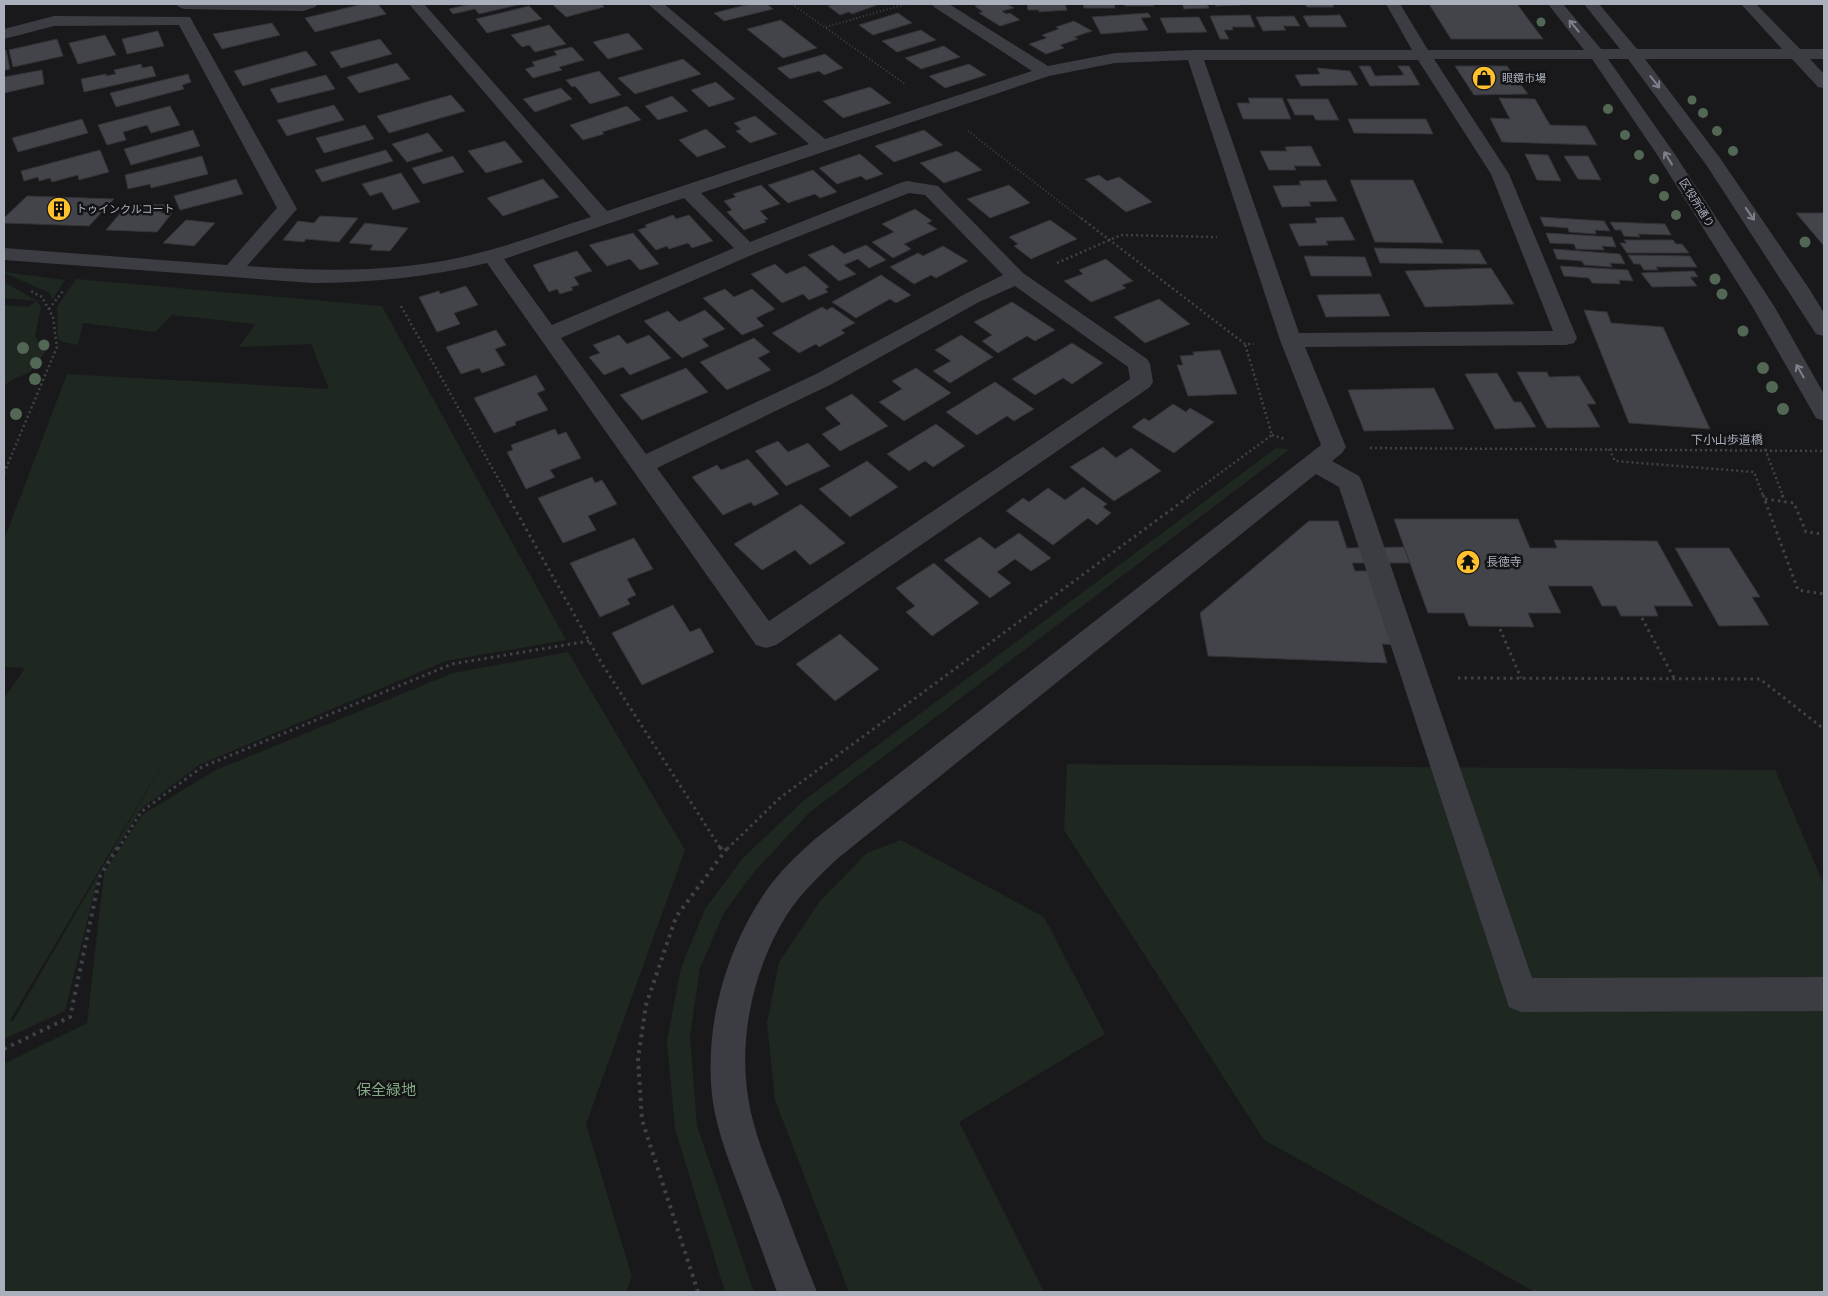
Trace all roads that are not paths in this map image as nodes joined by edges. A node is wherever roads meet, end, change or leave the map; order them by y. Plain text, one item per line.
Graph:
1 (184, 4) edge
2 (310, 4) edge
3 (416, 4) edge
4 (655, 4) edge
5 (939, 4) edge
6 (1394, 4) edge
7 (1555, 4) edge
8 (1591, 4) edge
9 (1748, 4) edge
10 (4, 34) edge
11 (1795, 54) junction
12 (1824, 54) edge
13 (1194, 55) junction
14 (1423, 55) junction
15 (1597, 55) junction
16 (1634, 55) junction
17 (1045, 72) junction
18 (1824, 82) edge
19 (822, 146) junction
20 (688, 190) junction
21 (603, 219) junction
22 (746, 250) junction
23 (4, 254) edge
24 (492, 256) junction
25 (231, 272) junction
26 (1016, 277) junction
27 (1824, 329) edge
28 (548, 336) junction
29 (1291, 340) junction
30 (1824, 413) edge
31 (1324, 455) junction
32 (643, 465) junction
33 (1824, 994) edge
34 (797, 1292) edge

1 - 2 street
3 - 21 street
4 - 19 street
5 - 17 street
6 - 14 street
15 -> 7 street, 区役所通り
8 - 16 street
9 - 11 street
10 - 25 street
11 - 12 street
11 - 16 street
11 - 18 street
13 - 14 street
13 - 17 street
13 - 29 street
14 - 15 street
14 - 29 street
15 - 16 street
30 -> 15 street, 区役所通り
16 -> 27 street
17 - 19 street
19 - 20 street
20 - 21 street
20 - 22 street
21 - 24 street
22 - 26 street
22 - 28 street
23 - 25 street
24 - 25 street
24 - 28 street
26 - 32 street
26 - 32 street
28 - 32 street
29 - 31 street
31 - 33 street
31 - 34 street

